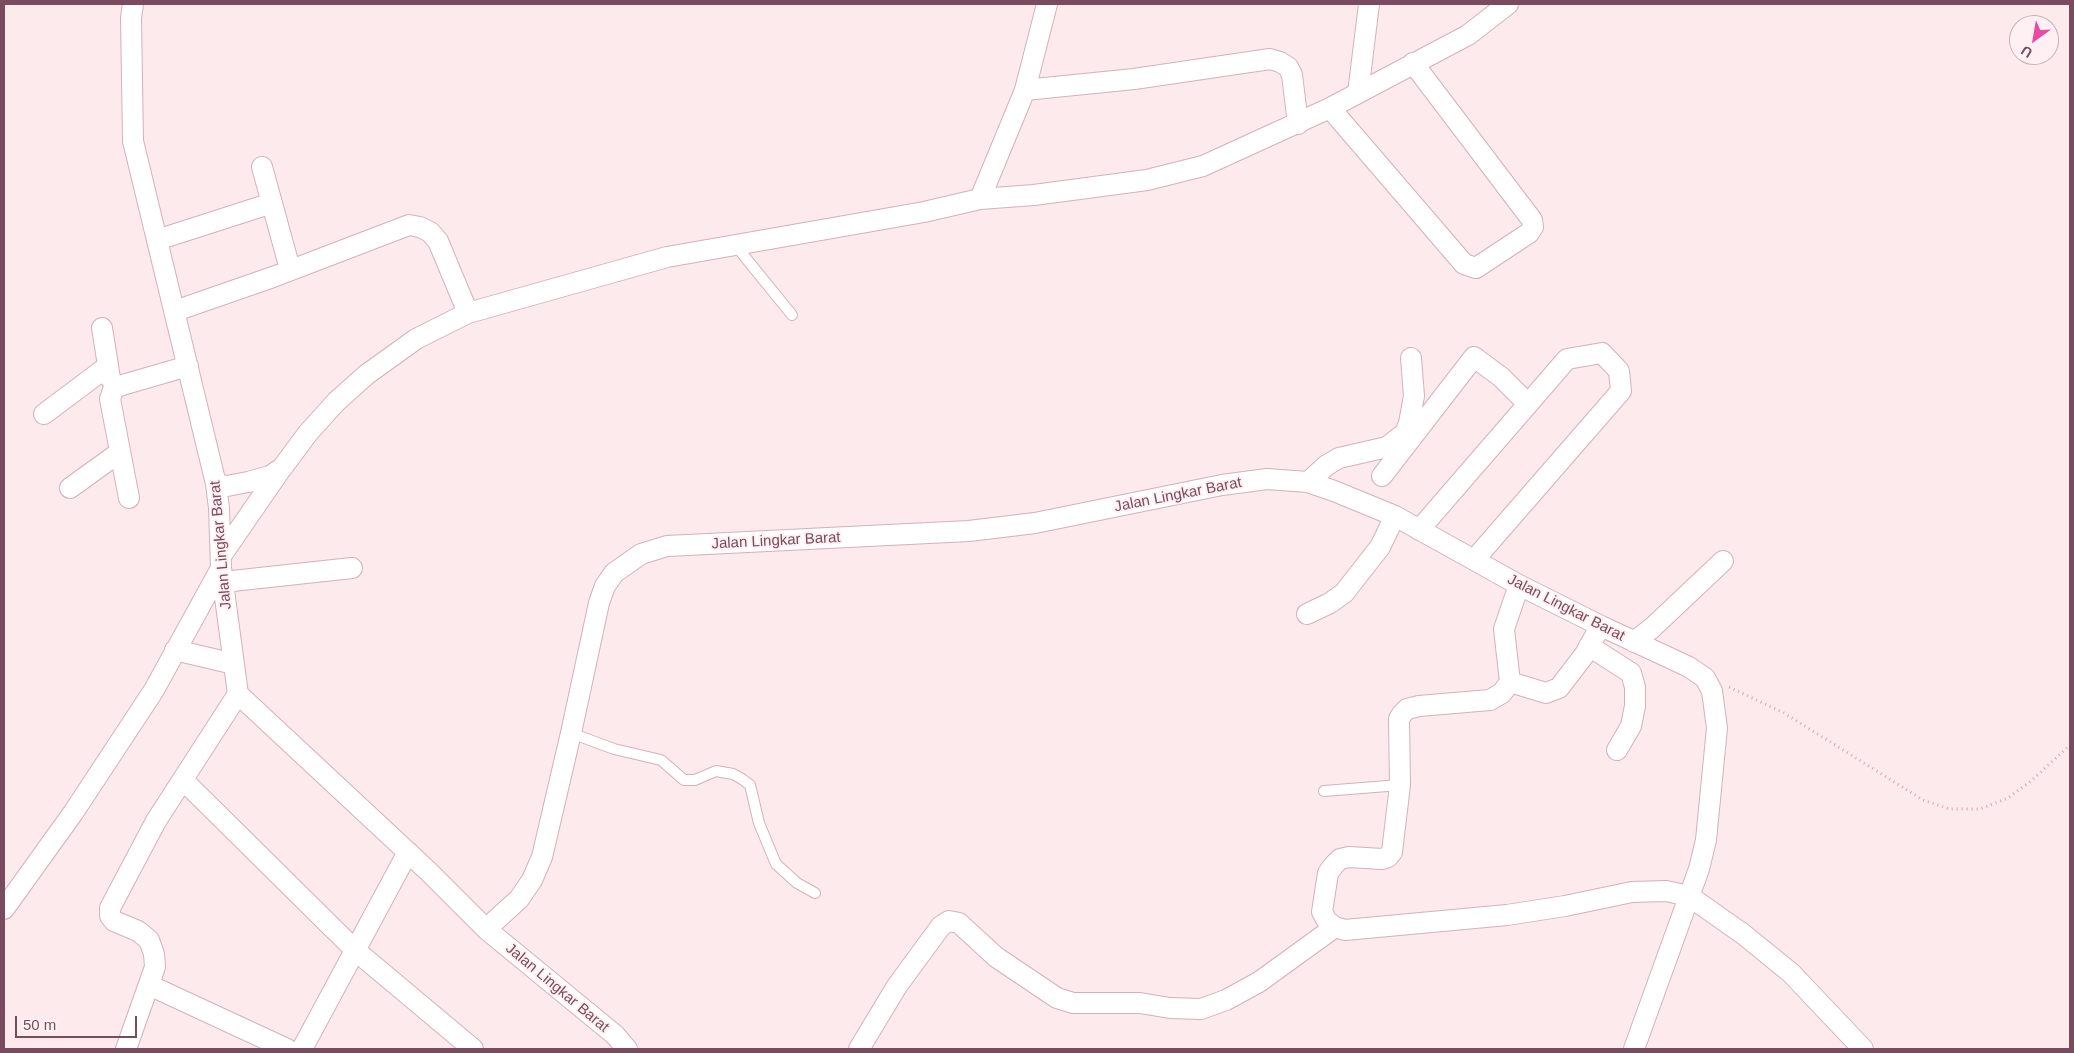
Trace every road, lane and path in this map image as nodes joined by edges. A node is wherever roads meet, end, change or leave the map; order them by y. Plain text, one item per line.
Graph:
1 (133, 4) edge
2 (1047, 4) edge
3 (1369, 4) edge
4 (1508, 4) edge
5 (1413, 63) junction
6 (1025, 90) junction
7 (1358, 93) junction
8 (1330, 108) junction
9 (1298, 124) junction
10 (262, 167) dead end
11 (980, 198) junction
12 (272, 203) junction
13 (157, 240) junction
14 (736, 246) junction
15 (290, 269) junction
16 (174, 311) junction
17 (468, 312) junction
18 (792, 314) dead end
19 (102, 328) dead end
20 (1411, 358) dead end
21 (108, 366) junction
22 (188, 366) junction
23 (112, 390) junction
24 (1528, 404) junction
25 (44, 414) dead end
26 (1387, 447) junction
27 (120, 452) junction
28 (282, 468) junction
29 (1382, 476) junction
30 (1308, 482) junction
31 (216, 484) junction
32 (70, 488) dead end
33 (130, 498) dead end
34 (1376, 508) junction
35 (1395, 516) junction
36 (1419, 530) junction
37 (1474, 560) junction
38 (1723, 561) dead end
39 (352, 568) dead end
40 (222, 569) junction
41 (1519, 585) junction
42 (1307, 614) dead end
43 (1601, 626) junction
44 (1634, 642) junction
45 (1589, 646) junction
46 (175, 650) junction
47 (234, 664) junction
48 (1705, 678) junction
49 (1510, 682) junction
50 (238, 694) junction
51 (571, 733) junction
52 (2070, 745) edge
53 (1617, 750) dead end
54 (184, 780) junction
55 (1400, 785) junction
56 (1324, 791) dead end
57 (408, 852) junction
58 (815, 894) dead end
59 (1689, 896) junction
60 (4, 909) edge
61 (1335, 927) junction
62 (486, 928) junction
63 (356, 951) junction
64 (150, 985) junction
65 (132, 1047) edge
66 (287, 1049) edge
67 (302, 1049) edge
68 (473, 1049) edge
69 (627, 1049) edge
70 (859, 1049) edge
71 (1634, 1049) edge
72 (1863, 1049) edge

1 - 13 street, Jalan Lingkar Barat
2 - 6 street
3 - 7 street
4 - 5 street
5 - 7 street
5 - 8 street
6 - 9 street
6 - 11 street
7 - 8 street
8 - 9 street
9 - 11 street
10 - 12 street
11 - 14 street
12 - 13 street
12 - 15 street
13 - 16 street, Jalan Lingkar Barat
14 - 17 street
14 - 18 lane
15 - 16 street
15 - 17 street
16 - 22 street, Jalan Lingkar Barat
17 - 28 street
19 - 21 street
20 - 26 street
21 - 23 street
21 - 25 street
22 - 23 street
22 - 31 street, Jalan Lingkar Barat
23 - 27 street
24 - 29 street
24 - 36 street
24 - 37 street
26 - 29 street
26 - 30 street
27 - 32 street
27 - 33 street
28 - 31 street
28 - 40 street
29 - 34 street
30 - 34 street, Jalan Lingkar Barat
30 - 51 street, Jalan Lingkar Barat
31 - 40 street, Jalan Lingkar Barat
34 - 35 street, Jalan Lingkar Barat
35 - 36 street, Jalan Lingkar Barat
35 - 42 street
36 - 37 street, Jalan Lingkar Barat
37 - 41 street, Jalan Lingkar Barat
38 - 44 street
39 - 40 street
40 - 46 street
40 - 47 street, Jalan Lingkar Barat
41 - 43 street, Jalan Lingkar Barat
41 - 49 street
43 - 44 street, Jalan Lingkar Barat
43 - 45 street
44 - 48 street, Jalan Lingkar Barat
45 - 49 street
45 - 53 street
46 - 47 street
46 - 60 street
47 - 50 street, Jalan Lingkar Barat
48 - 52 path
48 - 59 street
49 - 55 street
50 - 54 street
50 - 57 street, Jalan Lingkar Barat
51 - 58 lane
51 - 62 street, Jalan Lingkar Barat
54 - 63 street
54 - 64 street
55 - 56 lane
55 - 61 street
57 - 62 street, Jalan Lingkar Barat
57 - 63 street
59 - 61 street
59 - 71 street
59 - 72 street
61 - 70 street
62 - 69 street, Jalan Lingkar Barat
63 - 67 street
63 - 68 street
64 - 65 street
64 - 66 street

